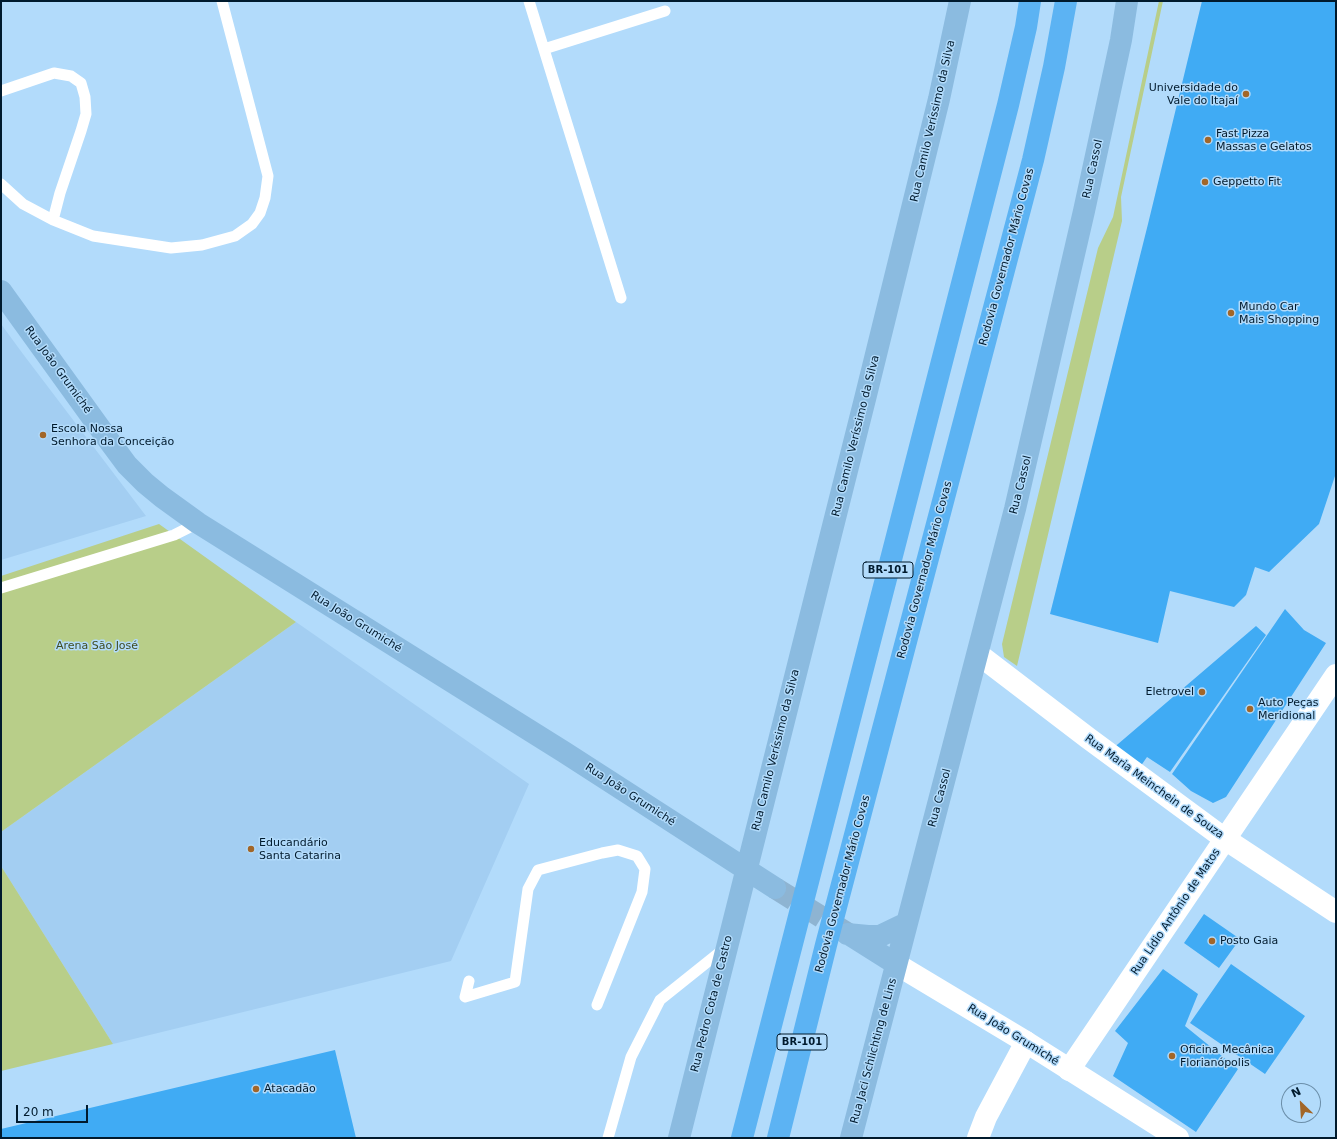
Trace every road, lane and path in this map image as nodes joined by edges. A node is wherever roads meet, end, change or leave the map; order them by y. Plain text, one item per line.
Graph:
1 (222, 1) edge
2 (529, 1) edge
3 (960, 1) edge
4 (1030, 1) edge
5 (1066, 1) edge
6 (1127, 1) edge
7 (665, 11) dead end
8 (544, 49) junction
9 (1, 91) edge
10 (1, 184) edge
11 (53, 220) junction
12 (1, 291) edge
13 (621, 298) dead end
14 (198, 523) junction
15 (1, 588) edge
16 (978, 654) junction
17 (1336, 675) edge
18 (1225, 839) junction
19 (752, 845) junction
20 (746, 869) junction
21 (1336, 912) edge
22 (907, 923) junction
23 (727, 946) junction
24 (896, 964) junction
25 (469, 981) dead end
26 (597, 1005) dead end
27 (1026, 1042) junction
28 (1069, 1070) junction
29 (608, 1138) edge
30 (679, 1138) edge
31 (742, 1138) edge
32 (778, 1138) edge
33 (851, 1138) edge
34 (978, 1138) edge
35 (1178, 1138) edge

1 - 11 lane
2 - 8 lane
3 - 19 main road, Rua Camilo Veríssimo da Silva
4 - 31 highway, BR-101
5 - 32 highway, Rodovia Governador Mário Covas / BR-101
6 - 16 main road, Rua Cassol
7 - 8 lane
8 - 13 lane
9 - 11 lane
10 - 11 lane
12 - 14 main road, Rua João Grumiché
14 - 15 lane
14 - 20 main road, Rua João Grumiché
16 - 18 main road, Rua Maria Meinchein de Souza
16 - 22 main road, Rua Cassol
17 - 18 main road, Rua Lídio Antônio de Matos
18 - 21 main road, Rua Maria Meinchein de Souza
18 - 28 main road, Rua Lídio Antônio de Matos
19 - 20 main road, Rua Camilo Veríssimo da Silva
19 - 20 main road, Rua João Grumiché
20 - 23 main road, Rua Pedro Cota de Castro
22 - 24 main road, Rua Cassol
22 - 24 main road, Rua João Grumiché
23 - 29 lane
23 - 30 main road, Rua Pedro Cota de Castro
24 - 27 main road, Rua João Grumiché
24 - 33 main road, Rua Jaci Schlichting de Lins
25 - 26 lane
27 - 28 main road, Rua João Grumiché
27 - 34 main road
28 - 35 main road, Rua João Grumiché

